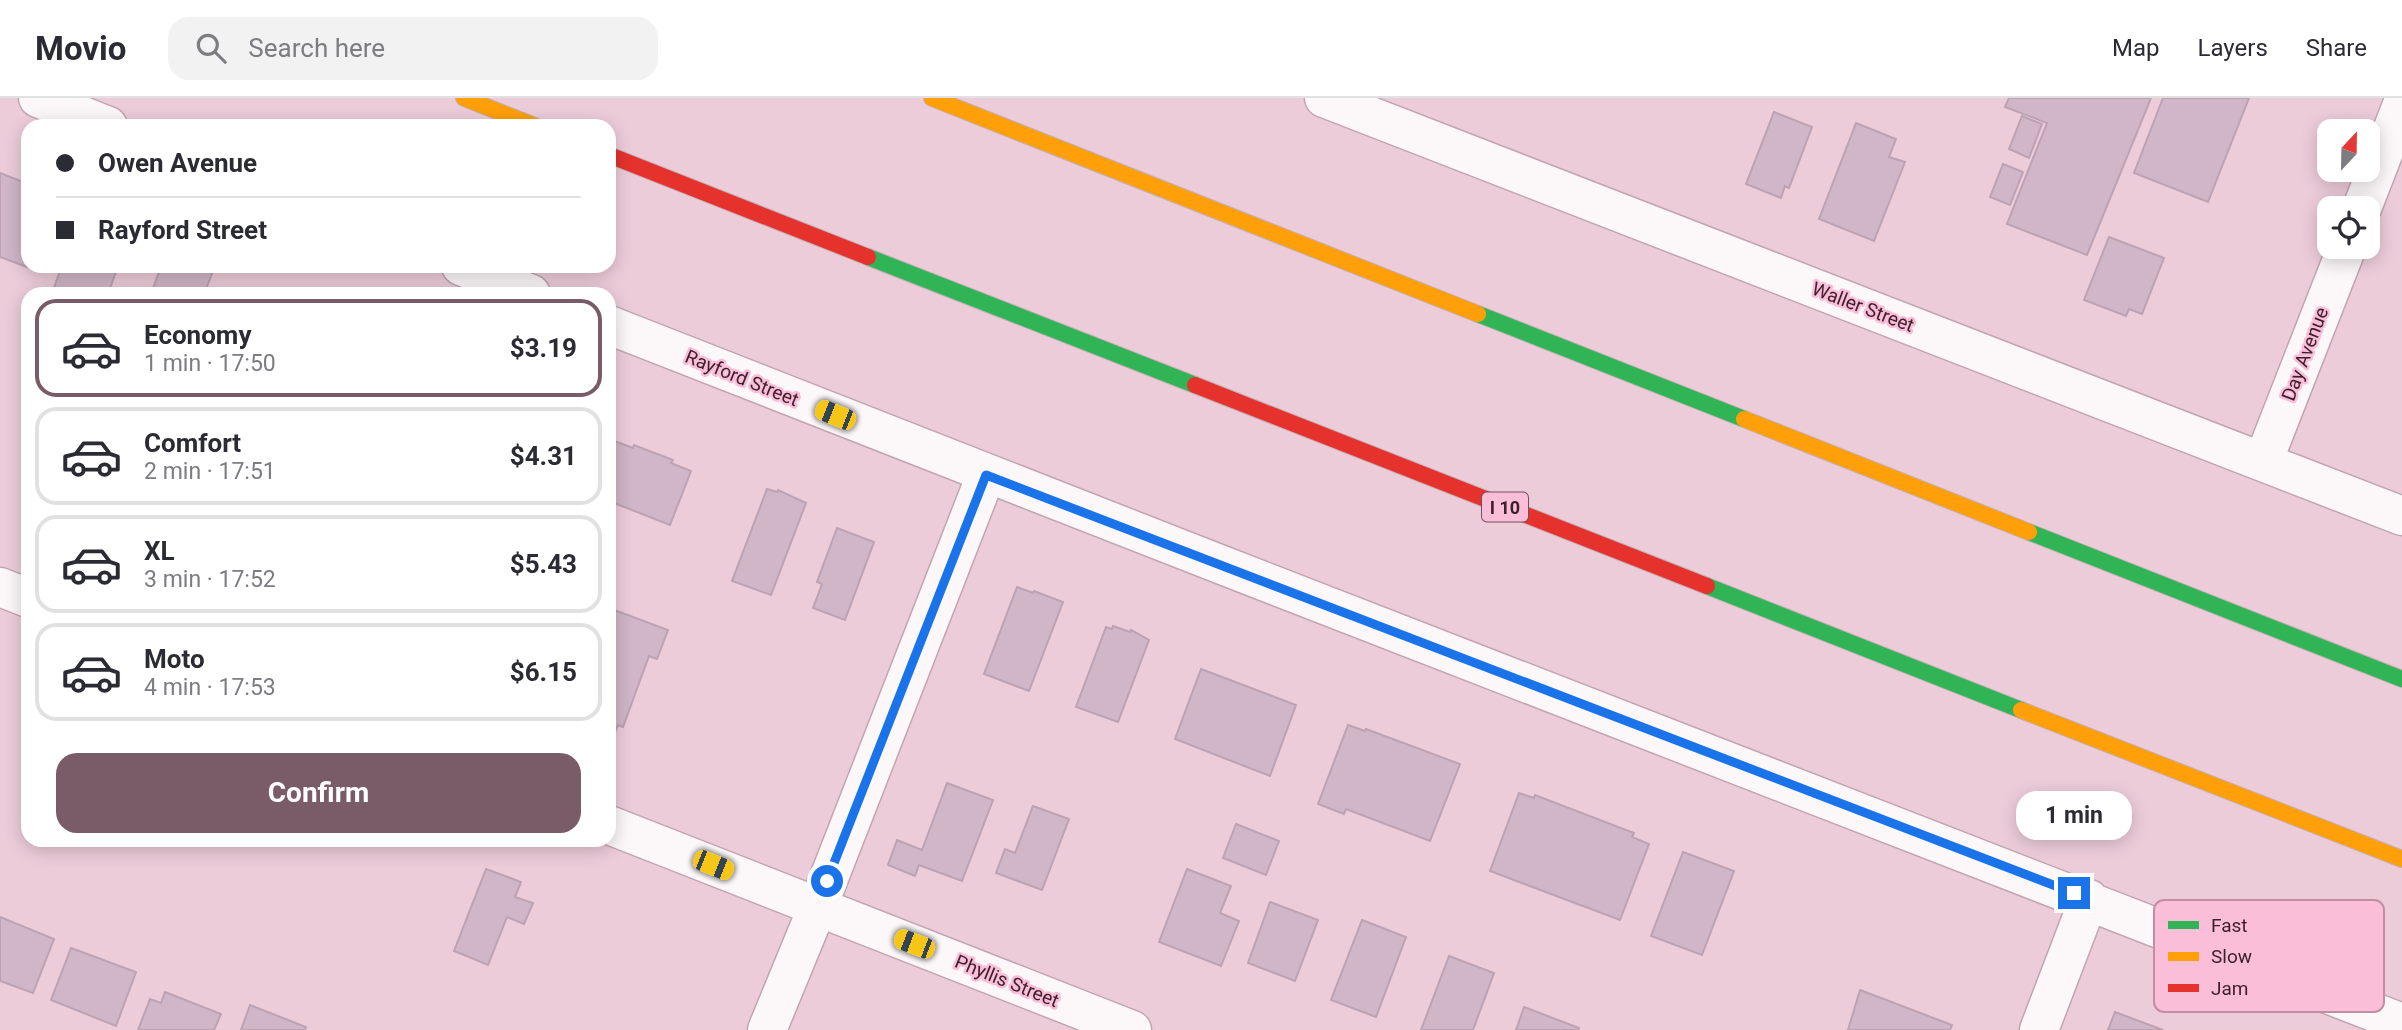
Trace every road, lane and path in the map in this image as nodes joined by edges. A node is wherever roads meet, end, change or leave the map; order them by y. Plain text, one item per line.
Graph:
1 (38, 98) edge
2 (464, 98) edge
3 (932, 98) edge
4 (1324, 98) edge
5 (2402, 105) edge
6 (90, 119) edge
7 (517, 119) edge
8 (616, 158) edge
9 (2367, 196) edge
10 (2342, 259) edge
11 (478, 273) edge
12 (514, 287) edge
13 (616, 328) edge
14 (2263, 461) junction
15 (986, 475) junction
16 (2402, 516) edge
17 (0, 587) edge
18 (21, 595) edge
19 (2402, 678) edge
20 (2256, 803) junction
21 (616, 828) edge
22 (2402, 859) edge
23 (2402, 876) edge
24 (2089, 899) junction
25 (818, 906) junction
26 (2154, 925) edge
27 (2374, 1012) edge
28 (2402, 1023) edge
29 (767, 1030) edge
30 (1132, 1030) edge
31 (2039, 1030) edge

1 - 6 street
2 - 7 highway
3 - 19 highway
4 - 14 street, Waller Street
5 - 9 street
8 - 20 highway, I 10
10 - 14 street, Day Avenue
11 - 12 street
13 - 15 street, Rayford Street
14 - 16 street, Waller Street
15 - 24 street, Rayford Street
15 - 25 street
17 - 18 street
20 - 22 highway, I 10
20 - 23 highway
21 - 25 street, Phyllis Street
24 - 26 street, Rayford Street
24 - 31 street
25 - 29 street
25 - 30 street, Phyllis Street
27 - 28 street, Rayford Street

